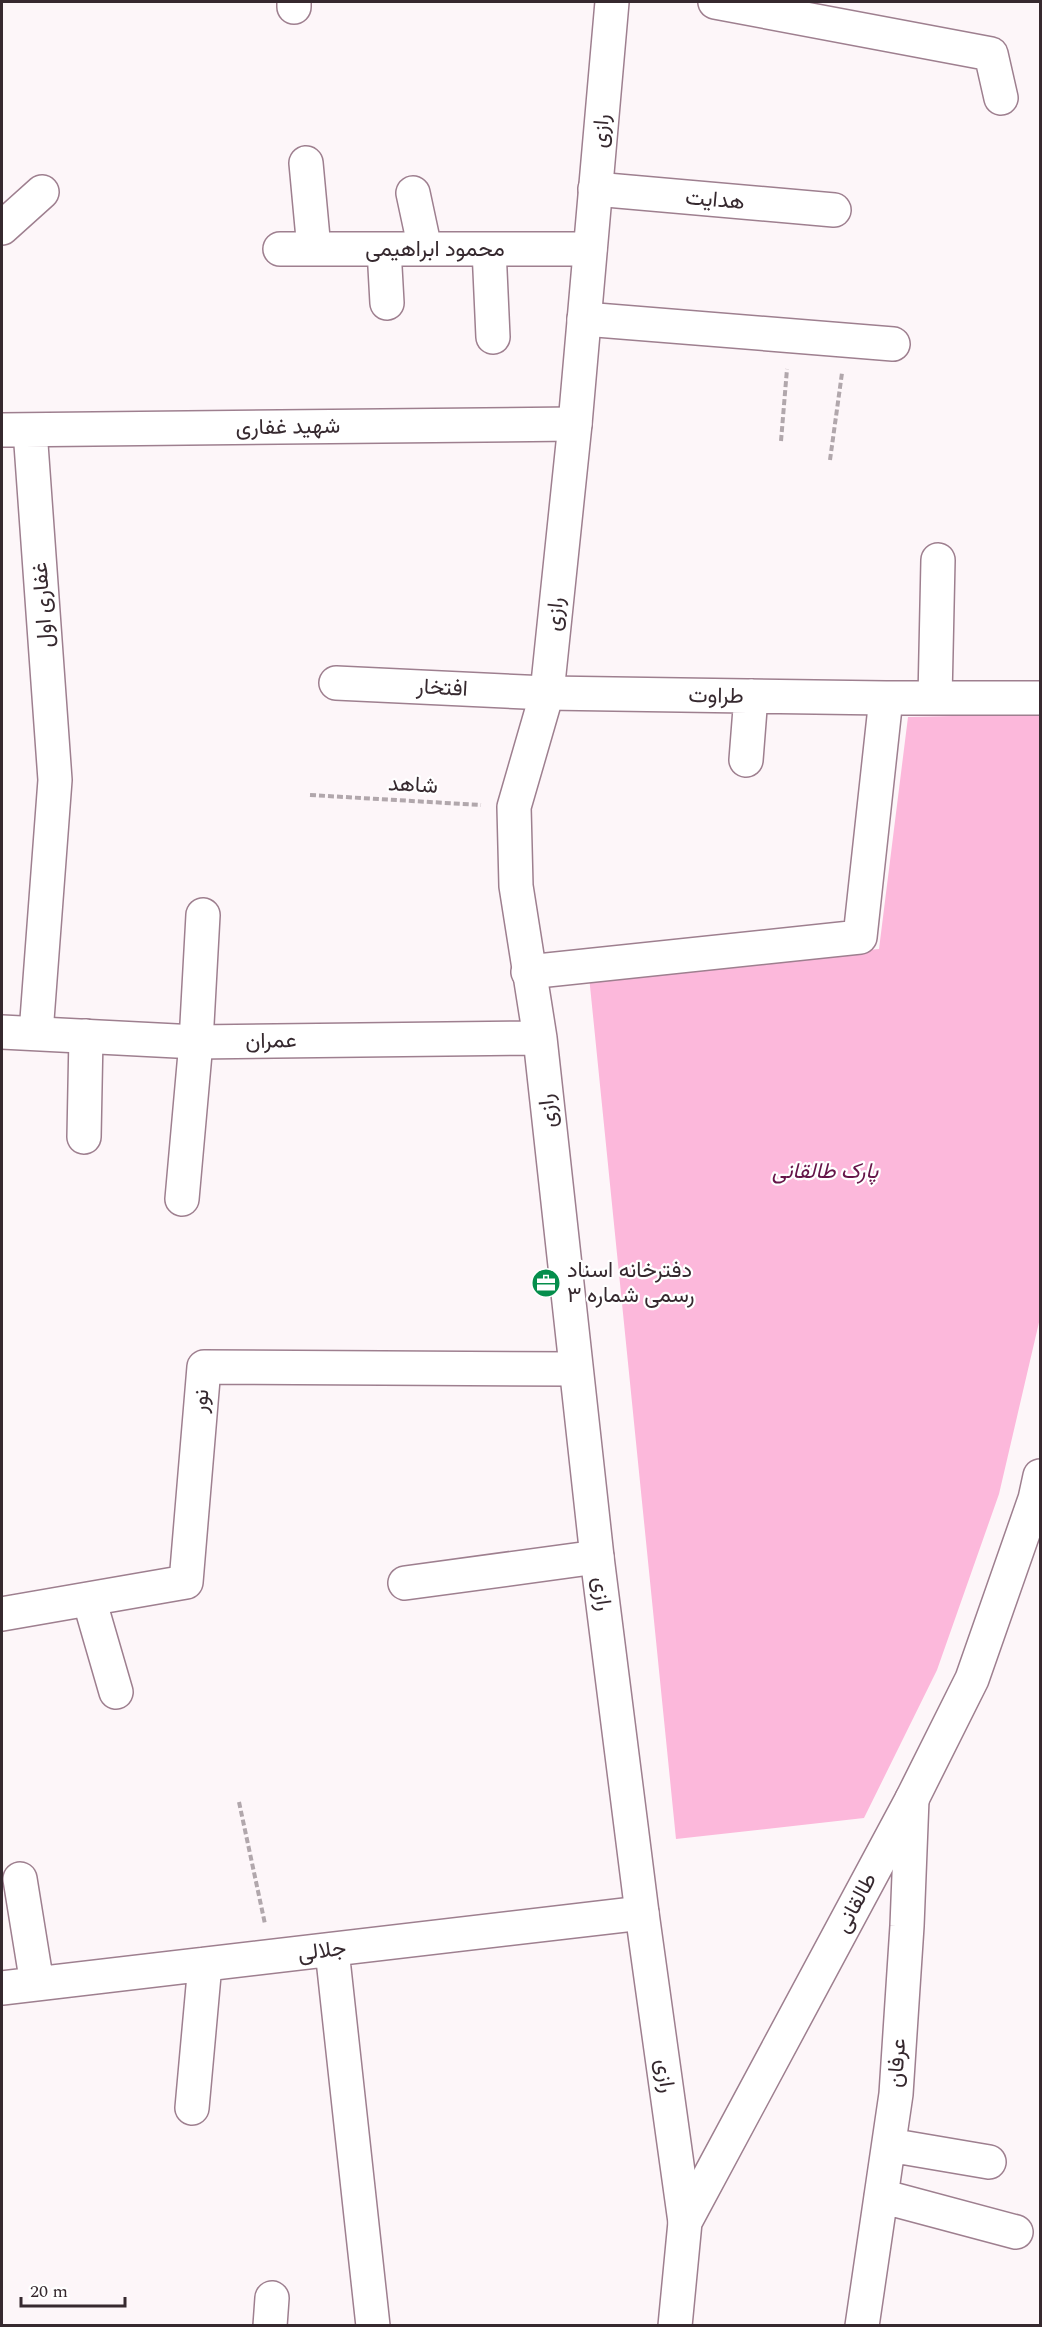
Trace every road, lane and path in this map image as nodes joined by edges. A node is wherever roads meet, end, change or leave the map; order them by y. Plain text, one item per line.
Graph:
1 (612, 2) edge
2 (715, 2) edge
3 (798, 10) edge
4 (1001, 98) dead end
5 (306, 163) dead end
6 (596, 189) junction
7 (42, 192) dead end
8 (413, 193) dead end
9 (834, 210) dead end
10 (2, 228) edge
11 (280, 249) dead end
12 (314, 249) junction
13 (384, 249) junction
14 (425, 249) junction
15 (489, 249) junction
16 (590, 249) junction
17 (387, 303) dead end
18 (584, 319) junction
19 (790, 335) junction
20 (493, 337) dead end
21 (847, 340) junction
22 (893, 344) dead end
23 (575, 424) junction
24 (16, 430) edge
25 (782, 441) dead end
26 (830, 460) dead end
27 (938, 560) dead end
28 (336, 683) dead end
29 (547, 693) junction
30 (751, 696) junction
31 (886, 698) junction
32 (935, 698) junction
33 (1041, 698) edge
34 (746, 760) dead end
35 (309, 795) dead end
36 (514, 807) junction
37 (203, 915) dead end
38 (528, 972) junction
39 (2, 1032) edge
40 (36, 1033) junction
41 (86, 1036) junction
42 (540, 1038) junction
43 (196, 1042) junction
44 (84, 1137) dead end
45 (182, 1199) dead end
46 (575, 1369) junction
47 (1041, 1476) edge
48 (597, 1557) junction
49 (405, 1583) dead end
50 (89, 1599) junction
51 (2, 1614) edge
52 (116, 1692) dead end
53 (912, 1799) junction
54 (238, 1802) dead end
55 (20, 1879) dead end
56 (642, 1913) junction
57 (332, 1950) junction
58 (272, 1957) junction
59 (205, 1964) junction
60 (37, 1984) junction
61 (2, 1988) edge
62 (192, 2108) dead end
63 (888, 2145) junction
64 (989, 2162) dead end
65 (881, 2196) junction
66 (685, 2222) junction
67 (1016, 2232) dead end
68 (374, 2323) edge
69 (675, 2325) edge
70 (862, 2325) edge

1 - 6 street, رازی
2 - 3 street
3 - 4 street
5 - 12 street
6 - 9 street, هدایت
6 - 16 street, رازی
7 - 10 street
8 - 14 street
11 - 12 street, محمود ابراهیمی
12 - 13 street, محمود ابراهیمی
13 - 14 street, محمود ابراهیمی
13 - 17 street
14 - 15 street, محمود ابراهیمی
15 - 16 street, محمود ابراهیمی
15 - 20 street
16 - 18 street, رازی
18 - 19 street
18 - 23 street, رازی
19 - 21 street
19 - 25 path
21 - 22 street
21 - 26 path
23 - 24 street, شهید غفاری
23 - 29 street, رازی
24 - 40 street, غفاری اول
27 - 32 street
28 - 29 street, افتخار
29 - 30 street, طراوت
29 - 36 street, رازی
30 - 31 street, طراوت
30 - 34 street
31 - 32 street, طراوت
31 - 38 street
32 - 33 street, طراوت
35 - 36 path, شاهد
36 - 38 street, رازی
37 - 43 street
38 - 42 street, رازی
39 - 40 street, عمران
40 - 41 street, عمران
41 - 43 street, عمران
41 - 44 street
42 - 43 street, عمران
42 - 46 street, رازی
43 - 45 street
46 - 48 street, رازی
46 - 50 street, نور
47 - 53 street, طالقانی
48 - 49 street
48 - 56 street, رازی
50 - 51 street, نور
50 - 52 street
53 - 63 street, عرفان
53 - 66 street, طالقانی
54 - 58 path
55 - 60 street
56 - 57 street, جلالی
56 - 66 street, رازی
57 - 58 street, جلالی
57 - 68 street
58 - 59 street, جلالی
59 - 60 street, جلالی
59 - 62 street
60 - 61 street, جلالی
63 - 64 street
63 - 65 street, عرفان
65 - 67 street
65 - 70 street, عرفان
66 - 69 street, طالقانی

